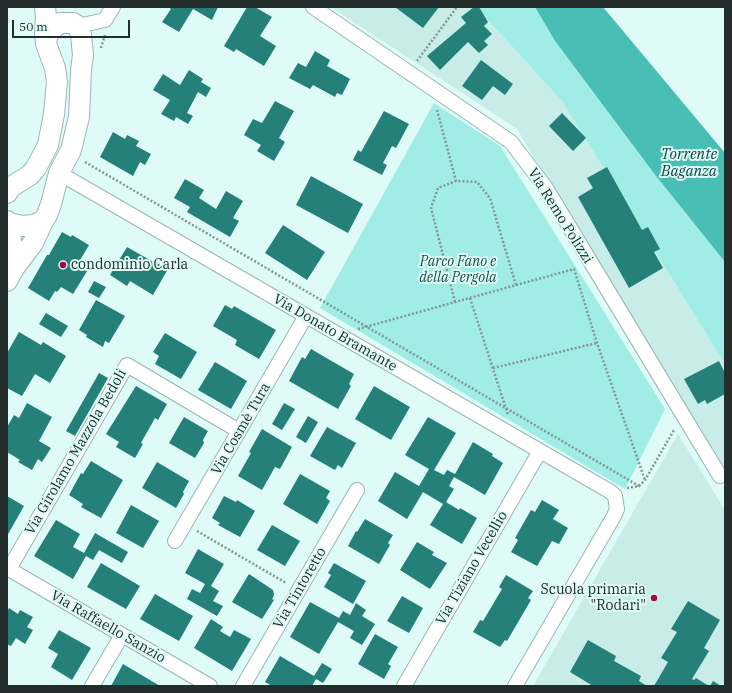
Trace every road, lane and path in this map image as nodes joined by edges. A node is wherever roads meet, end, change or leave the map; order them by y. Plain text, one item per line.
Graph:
1 (45, 7) edge
2 (70, 7) edge
3 (113, 7) edge
4 (312, 7) edge
5 (457, 7) edge
6 (104, 20) junction
7 (78, 26) junction
8 (46, 44) junction
9 (101, 54) dead end
10 (409, 73) junction
11 (432, 88) junction
12 (85, 156) dead end
13 (60, 173) junction
14 (456, 181) junction
15 (8, 189) edge
16 (42, 221) junction
17 (8, 222) edge
18 (11, 275) edge
19 (516, 285) junction
20 (470, 298) junction
21 (455, 302) junction
22 (306, 316) junction
23 (366, 327) junction
24 (339, 335) junction
25 (596, 343) junction
26 (493, 368) junction
27 (506, 408) junction
28 (683, 416) junction
29 (239, 431) junction
30 (516, 437) junction
31 (540, 451) junction
32 (720, 476) dead end
33 (645, 480) junction
34 (639, 486) junction
35 (357, 490) dead end
36 (611, 492) junction
37 (185, 524) junction
38 (175, 541) dead end
39 (8, 569) edge
40 (299, 590) junction
41 (122, 635) junction
42 (92, 686) edge
43 (210, 686) edge
44 (243, 686) edge
45 (404, 686) edge
46 (515, 686) edge

1 - 8 street
2 - 7 street
3 - 6 street
4 - 10 street, Via Remo Polizzi
5 - 10 path
6 - 7 street
6 - 9 path
7 - 8 street
7 - 13 street
8 - 15 street
10 - 11 street, Via Remo Polizzi
11 - 14 path
11 - 28 street, Via Remo Polizzi
12 - 23 path
13 - 16 street
13 - 22 street, Via Donato Bramante
14 - 19 path
14 - 21 path
16 - 17 street
16 - 18 street
17 - 18 street
19 - 20 path
19 - 25 path
20 - 21 path
20 - 26 path
21 - 23 path
22 - 24 street, Via Donato Bramante
22 - 29 street, Via Cosmè Tura
23 - 24 path
23 - 27 path
24 - 30 street, Via Donato Bramante
25 - 26 path
25 - 33 path
26 - 27 path
27 - 30 path
27 - 34 path
28 - 32 street, Via Remo Polizzi
28 - 33 path
29 - 37 street, Via Cosmè Tura
29 - 39 street, Via Girolamo Mazzola Bedoli
30 - 31 street, Via Donato Bramante
31 - 36 street, Via Donato Bramante
31 - 45 street, Via Tiziano Vecellio
33 - 34 path
34 - 36 path
35 - 40 street, Via Tintoretto
36 - 46 street
37 - 38 street, Via Cosmè Tura
37 - 40 path
39 - 41 street, Via Raffaello Sanzio
40 - 44 street, Via Tintoretto
41 - 42 street
41 - 43 street, Via Raffaello Sanzio

